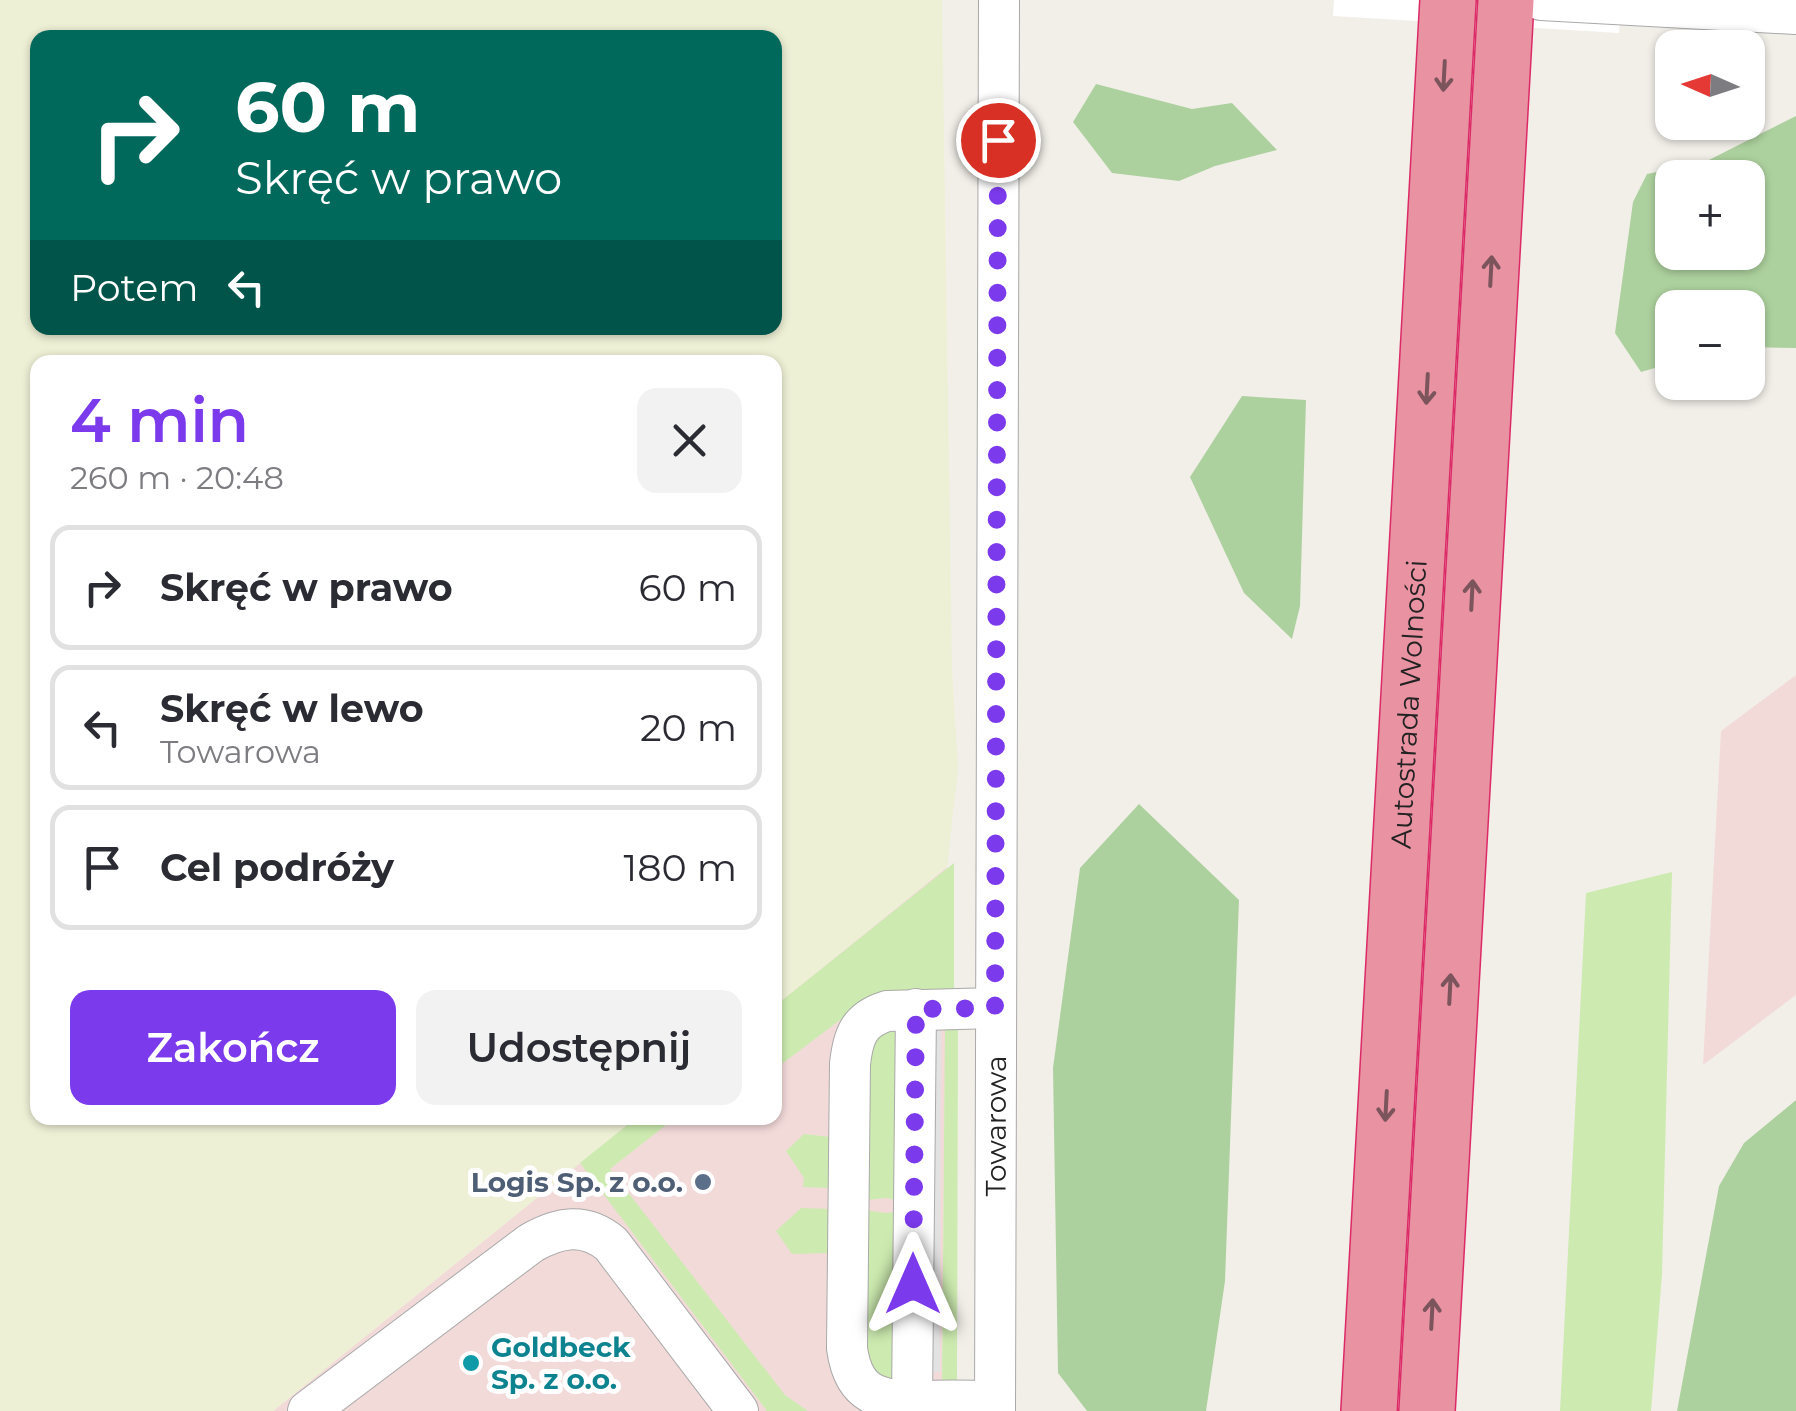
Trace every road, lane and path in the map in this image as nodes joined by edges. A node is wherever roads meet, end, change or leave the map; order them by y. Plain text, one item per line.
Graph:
1 (999, 0) edge
2 (1448, 0) edge
3 (1506, 0) edge
4 (1541, 0) edge
5 (1795, 13) edge
6 (995, 1008) junction
7 (916, 1009) junction
8 (912, 1401) junction
9 (996, 1406) edge
10 (308, 1411) edge
11 (738, 1411) edge
12 (1369, 1411) edge
13 (1427, 1411) edge

1 - 6 street, Towarowa
2 -> 12 highway, Autostrada Wolności
13 -> 3 highway, Autostrada Wolności
4 - 5 street
6 - 7 street
6 - 9 street, Towarowa
7 - 8 street
7 - 8 street
8 - 9 street
10 - 11 street

